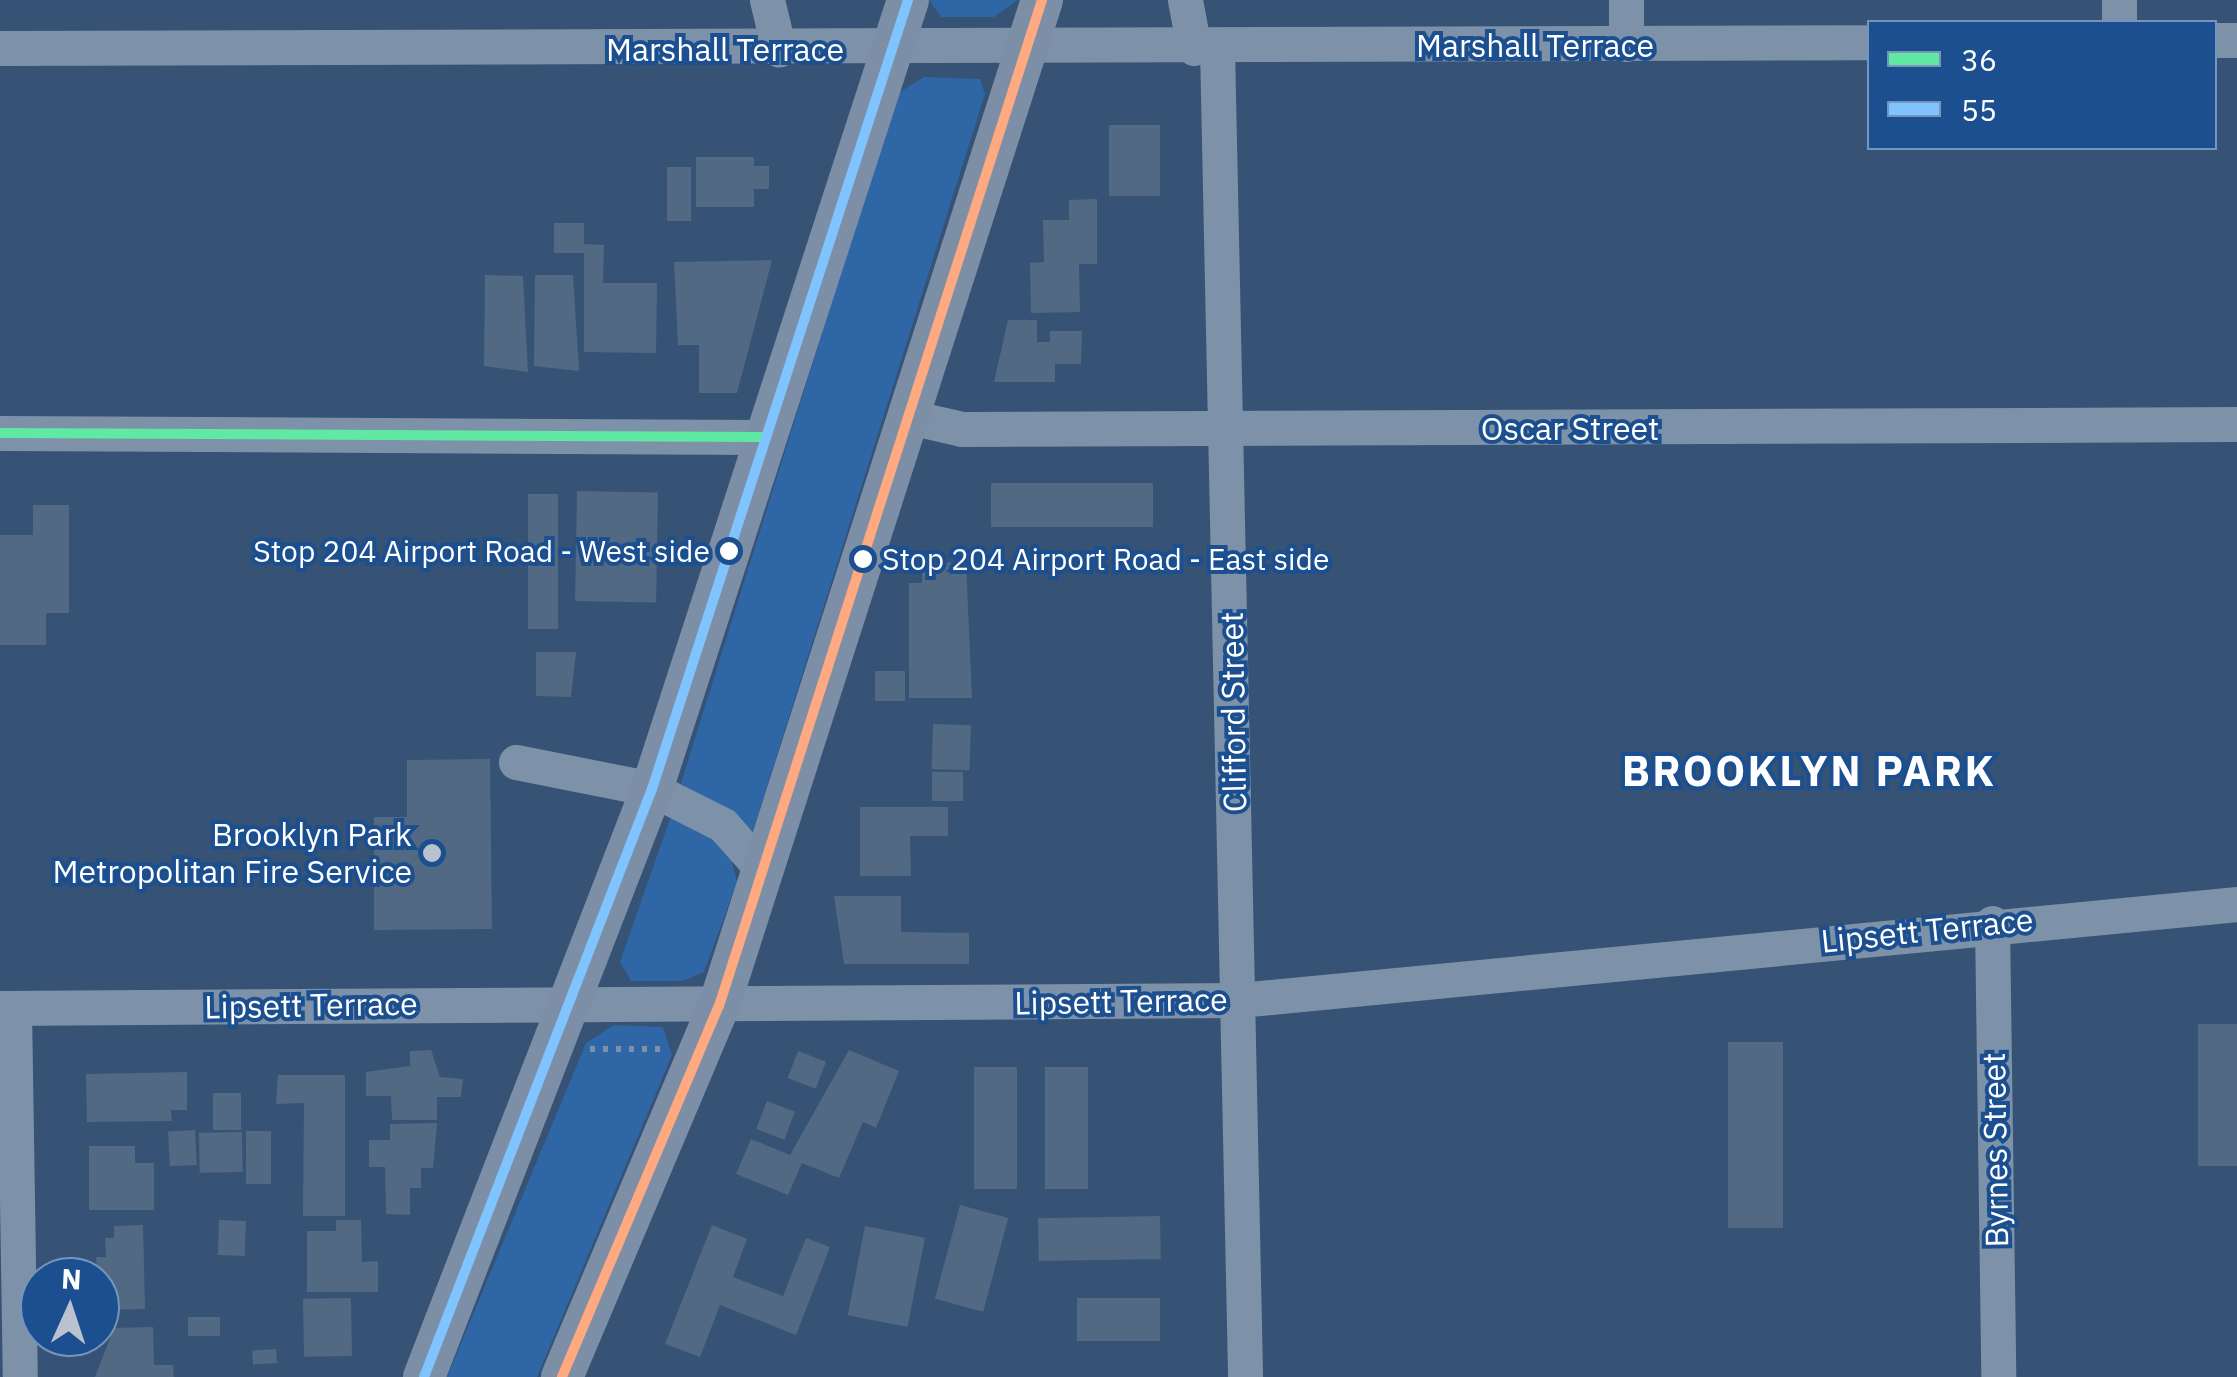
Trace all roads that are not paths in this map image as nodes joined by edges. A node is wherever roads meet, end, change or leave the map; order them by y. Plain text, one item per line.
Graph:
1 (767, 0) edge
2 (908, 0) edge
3 (1042, 0) edge
4 (1184, 0) edge
5 (1626, 0) edge
6 (1867, 42) edge
7 (1626, 44) junction
8 (0, 48) edge
9 (1023, 48) junction
10 (1206, 48) junction
11 (891, 49) junction
12 (779, 50) junction
13 (905, 416) junction
14 (2237, 424) edge
15 (1227, 430) junction
16 (0, 433) edge
17 (763, 436) junction
18 (516, 762) dead end
19 (652, 789) junction
20 (764, 871) junction
21 (2237, 904) edge
22 (1992, 923) junction
23 (1238, 1000) junction
24 (571, 1003) junction
25 (720, 1006) junction
26 (7, 1008) edge
27 (20, 1377) edge
28 (424, 1377) edge
29 (562, 1377) edge
30 (1245, 1377) edge
31 (1998, 1377) edge

1 - 12 street
2 - 11 main road
3 - 9 main road
4 - 10 street, Clifford Street
5 - 7 street
6 - 7 street, Marshall Terrace
7 - 10 street, Marshall Terrace
8 - 12 street, Marshall Terrace
9 - 10 street, Marshall Terrace
9 - 11 street, Marshall Terrace
9 - 13 main road
10 - 15 street, Clifford Street
11 - 12 street, Marshall Terrace
11 - 17 main road
13 - 15 street, Oscar Street
13 - 20 main road
14 - 15 street, Oscar Street
15 - 23 street, Clifford Street
16 - 17 street
17 - 19 main road
18 - 19 street
19 - 20 street
19 - 24 main road
20 - 25 main road
21 - 22 street, Lipsett Terrace
22 - 23 street, Lipsett Terrace
22 - 31 street, Byrnes Street
23 - 25 street, Lipsett Terrace
23 - 30 street, Clifford Street
24 - 25 street, Lipsett Terrace
24 - 26 street, Lipsett Terrace
24 - 28 main road
25 - 29 main road
26 - 27 street

